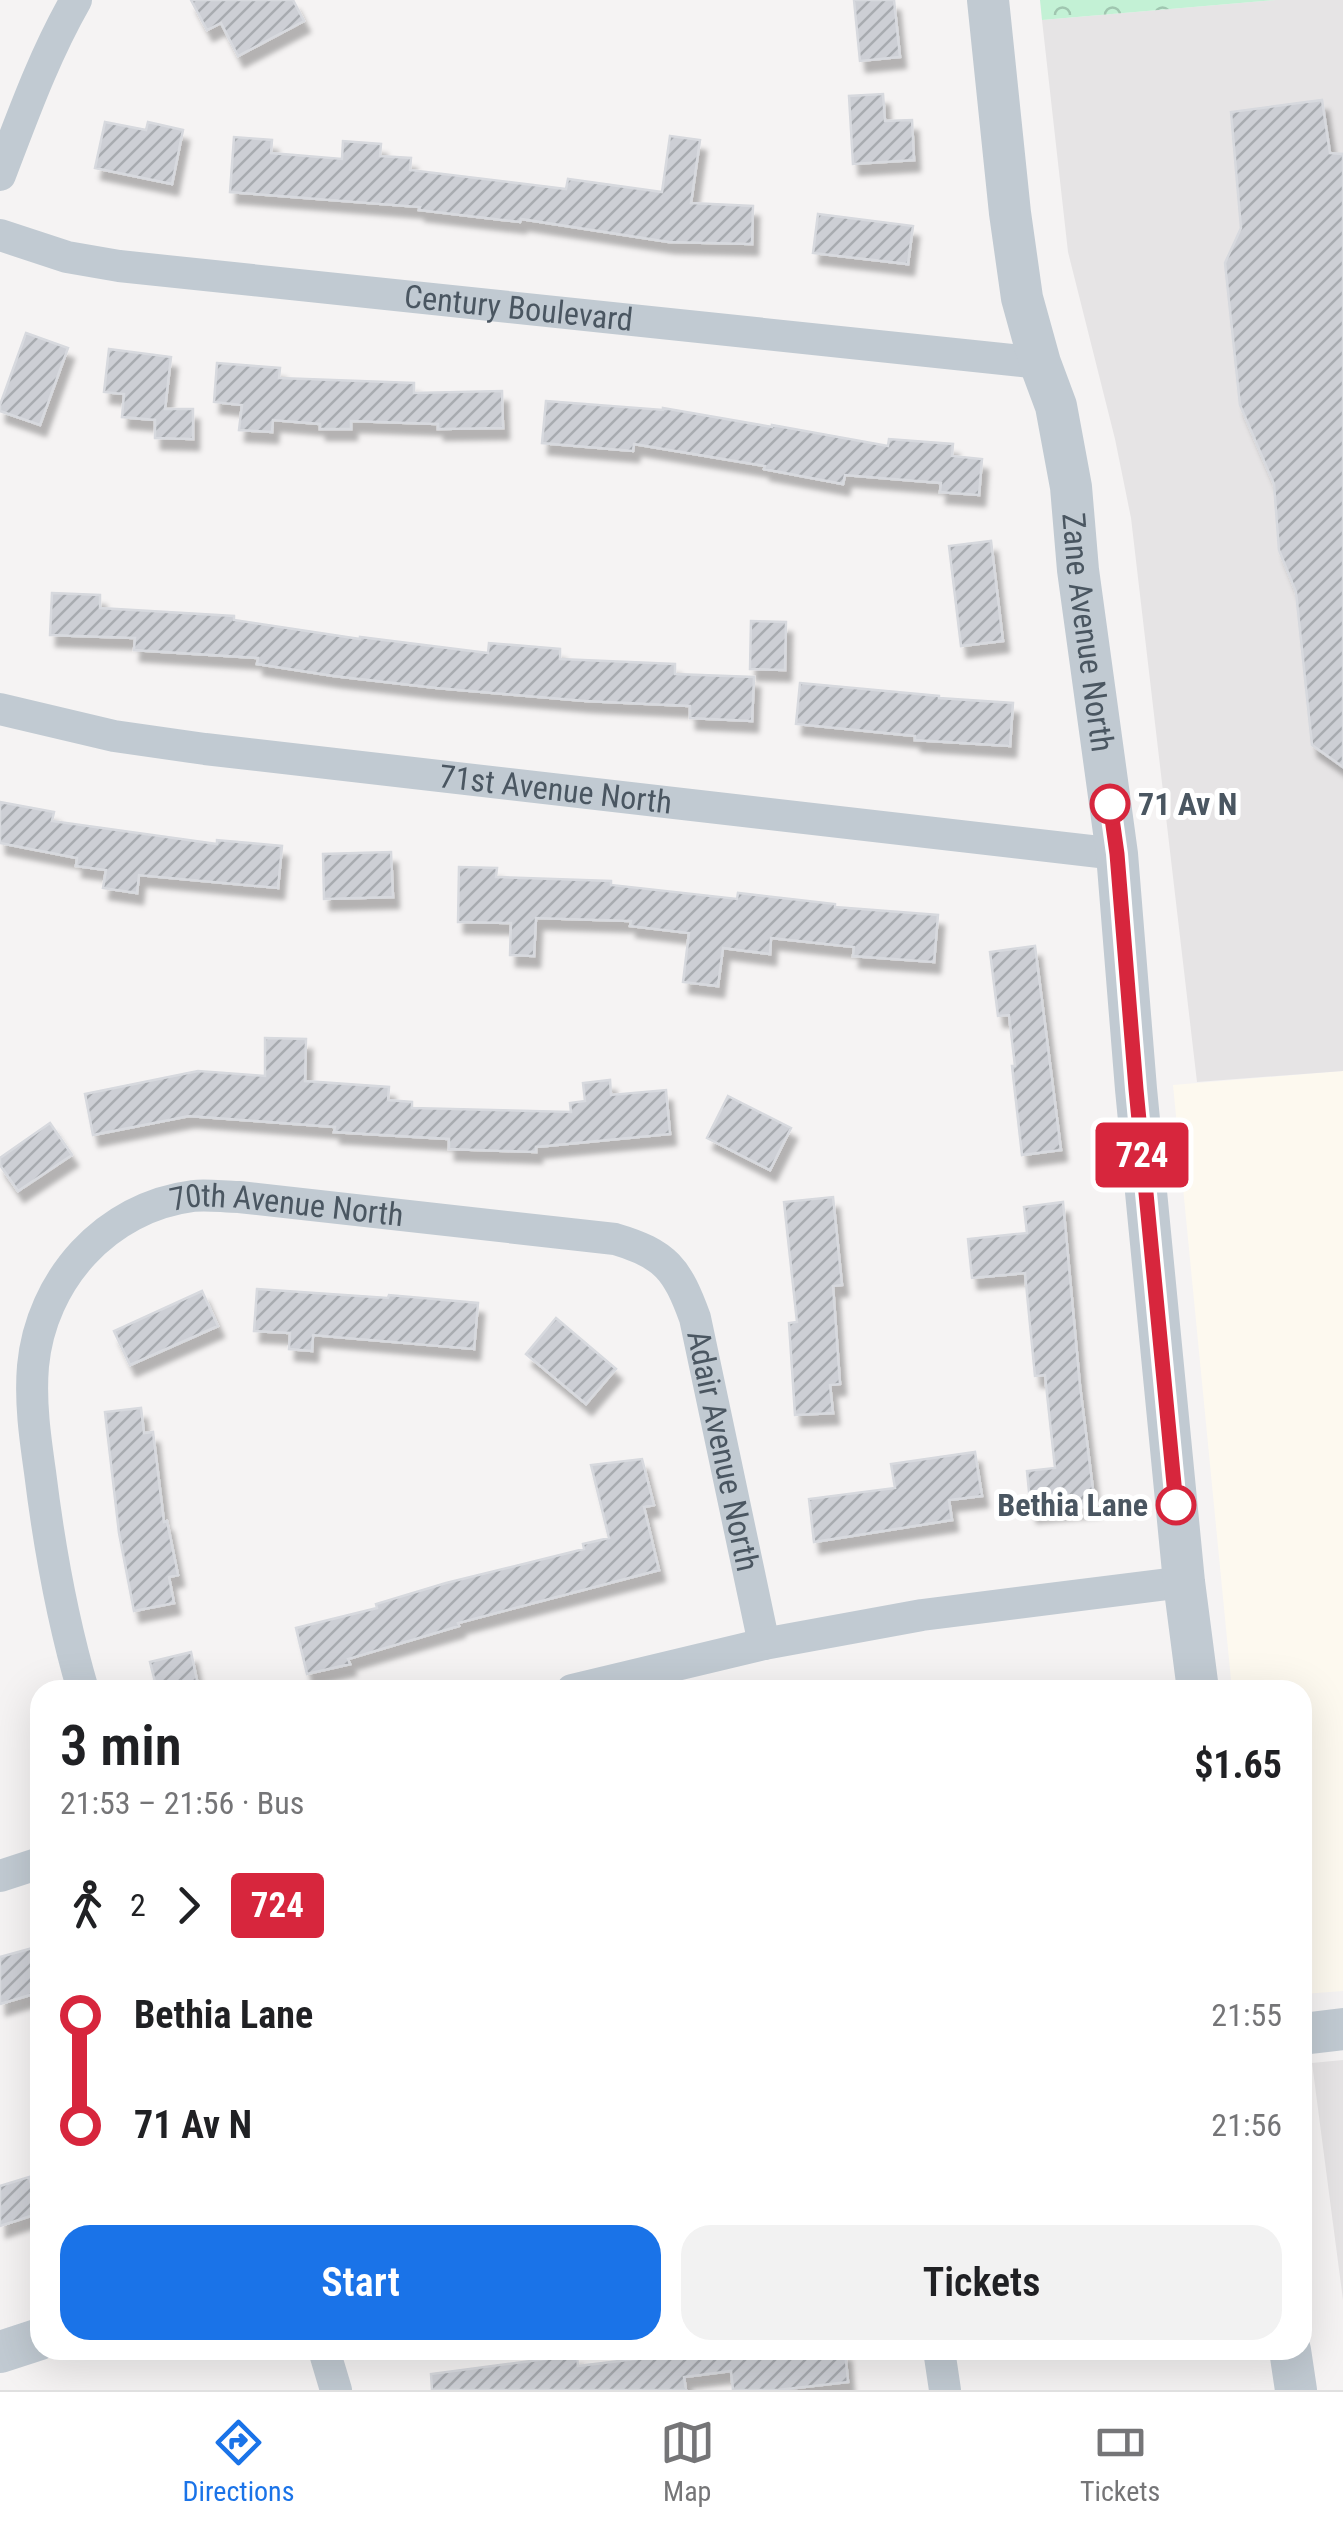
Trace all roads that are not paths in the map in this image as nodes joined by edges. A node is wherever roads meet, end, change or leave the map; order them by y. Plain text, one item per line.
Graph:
1 (76, 0) edge
2 (988, 0) edge
3 (0, 176) edge
4 (0, 234) edge
5 (1040, 364) junction
6 (0, 709) edge
7 (1117, 854) junction
8 (666, 1262) joint
9 (1184, 1582) junction
10 (764, 1644) junction
11 (81, 1680) edge
12 (614, 1680) edge
13 (1197, 1680) edge
14 (30, 1866) edge
15 (0, 1876) edge
16 (1343, 2030) edge
17 (1312, 2033) edge
18 (30, 2342) edge
19 (0, 2352) edge
20 (327, 2360) edge
21 (940, 2360) edge
22 (1292, 2360) edge
23 (336, 2390) edge
24 (945, 2390) edge
25 (1296, 2390) edge

1 - 3 street
2 - 5 street, Zane Avenue North
4 - 5 street, Century Boulevard
5 - 7 street, Zane Avenue North
6 - 7 street, 71st Avenue North
7 - 9 street, Zane Avenue North
8 - 10 street, Adair Avenue North
8 - 11 street, 70th Avenue North
9 - 10 street
9 - 13 street, Zane Avenue North
10 - 12 street
14 - 15 street
16 - 17 street
18 - 19 street
20 - 23 street
21 - 24 street
22 - 25 street

